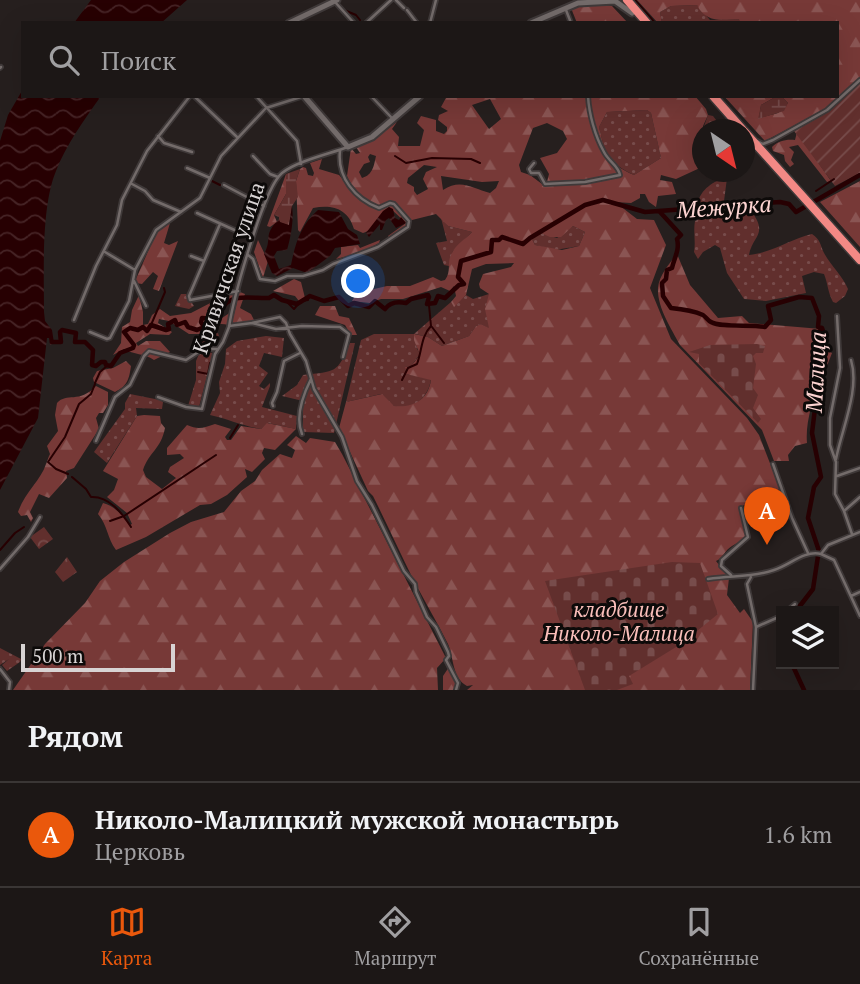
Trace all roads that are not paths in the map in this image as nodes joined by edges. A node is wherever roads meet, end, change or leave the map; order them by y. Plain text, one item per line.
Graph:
1 (391, 0) edge
2 (396, 0) edge
3 (436, 0) edge
4 (620, 0) edge
5 (627, 0) edge
6 (336, 1) edge
7 (601, 1) edge
8 (565, 7) junction
9 (632, 13) junction
10 (293, 21) edge
11 (352, 21) edge
12 (368, 21) edge
13 (415, 21) edge
14 (431, 21) edge
15 (535, 21) edge
16 (571, 21) edge
17 (639, 21) edge
18 (645, 21) edge
19 (860, 80) edge
20 (190, 98) edge
21 (194, 98) edge
22 (258, 98) edge
23 (298, 98) edge
24 (306, 98) edge
25 (373, 98) edge
26 (418, 98) edge
27 (588, 98) edge
28 (708, 98) edge
29 (715, 98) edge
30 (267, 108) junction
31 (726, 119) edge
32 (733, 119) edge
33 (393, 120) junction
34 (158, 135) junction
35 (238, 138) junction
36 (755, 139) edge
37 (773, 140) junction
38 (755, 144) edge
39 (755, 145) edge
40 (348, 147) junction
41 (340, 150) junction
42 (192, 152) dead end
43 (253, 156) dead end
44 (534, 163) dead end
45 (302, 164) junction
46 (187, 168) dead end
47 (781, 172) junction
48 (278, 177) junction
49 (210, 178) junction
50 (132, 184) junction
51 (224, 185) dead end
52 (807, 205) junction
53 (264, 206) junction
54 (181, 212) junction
55 (197, 213) dead end
56 (220, 224) junction
57 (252, 239) junction
58 (105, 251) junction
59 (248, 254) junction
60 (191, 256) dead end
61 (860, 260) edge
62 (204, 261) junction
63 (860, 268) edge
64 (135, 270) junction
65 (134, 281) junction
66 (237, 293) junction
67 (146, 306) dead end
68 (837, 316) dead end
69 (74, 320) dead end
70 (252, 323) junction
71 (229, 326) junction
72 (288, 328) junction
73 (90, 332) dead end
74 (218, 349) junction
75 (300, 353) junction
76 (343, 357) dead end
77 (851, 360) dead end
78 (311, 379) junction
79 (859, 388) edge
80 (158, 397) dead end
81 (273, 406) dead end
82 (302, 434) dead end
83 (96, 441) dead end
84 (836, 462) junction
85 (773, 464) dead end
86 (860, 468) edge
87 (836, 469) junction
88 (846, 473) junction
89 (836, 476) junction
90 (860, 497) edge
91 (741, 508) dead end
92 (844, 511) junction
93 (40, 517) dead end
94 (860, 531) edge
95 (852, 535) junction
96 (808, 553) junction
97 (821, 554) junction
98 (0, 569) edge
99 (734, 575) junction
100 (751, 577) junction
101 (744, 578) junction
102 (708, 579) dead end
103 (747, 584) junction
104 (860, 593) edge
105 (851, 596) junction
106 (795, 604) dead end
107 (793, 606) edge
108 (860, 616) edge
109 (776, 618) edge
110 (756, 627) junction
111 (1, 670) edge
112 (9, 690) edge
113 (456, 690) edge
114 (753, 690) edge

1 - 12 street
2 - 13 street
3 - 14 street
4 - 9 highway
5 - 18 highway
6 - 10 street
6 - 11 street
7 - 8 street
7 - 9 street
8 - 15 street
8 - 16 street
9 - 17 highway
19 - 37 street
20 - 34 street
21 - 35 street
22 - 30 street
23 - 30 street
24 - 40 street
25 - 33 street
26 - 33 street, Кривичская улица
27 - 44 street
28 - 31 highway
29 - 32 highway
30 - 35 street
30 - 45 street
33 - 40 street, Кривичская улица
34 - 42 street
34 - 50 street
35 - 49 street
36 - 37 street
37 - 47 street
38 - 47 highway
39 - 52 highway
40 - 41 street, Кривичская улица
41 - 45 street, Кривичская улица
41 - 59 street
43 - 48 street
45 - 48 street, Кривичская улица
46 - 49 street
47 - 52 highway
48 - 53 street, Кривичская улица
49 - 54 street
50 - 54 street
50 - 58 street
51 - 53 street
52 - 61 highway
52 - 63 highway
53 - 57 street, Кривичская улица
54 - 64 street
55 - 56 street
56 - 57 street
56 - 62 street
57 - 59 street, Кривичская улица
58 - 64 street
58 - 69 street
59 - 66 street, Кривичская улица
60 - 62 street
62 - 66 street
64 - 65 street
65 - 67 street
65 - 73 street
66 - 71 street, Кривичская улица
68 - 84 street
70 - 71 street
70 - 72 street
70 - 72 street
71 - 74 street, Кривичская улица
72 - 75 street
72 - 76 street
74 - 80 street, Кривичская улица
74 - 83 street
75 - 78 street
75 - 81 street
77 - 79 street
78 - 82 street
78 - 113 street
79 - 84 street
84 - 87 street
85 - 96 street
86 - 88 street
87 - 88 street
87 - 89 street
88 - 89 street
89 - 92 street
90 - 92 street
91 - 99 street
92 - 95 street
93 - 98 street
94 - 95 street
95 - 97 street
96 - 97 street
96 - 100 street
97 - 105 street
99 - 101 street
99 - 102 street
100 - 101 street
100 - 103 street
101 - 103 street
103 - 110 street
104 - 105 street
105 - 108 street
106 - 107 street
109 - 110 street
110 - 114 street
111 - 112 street

